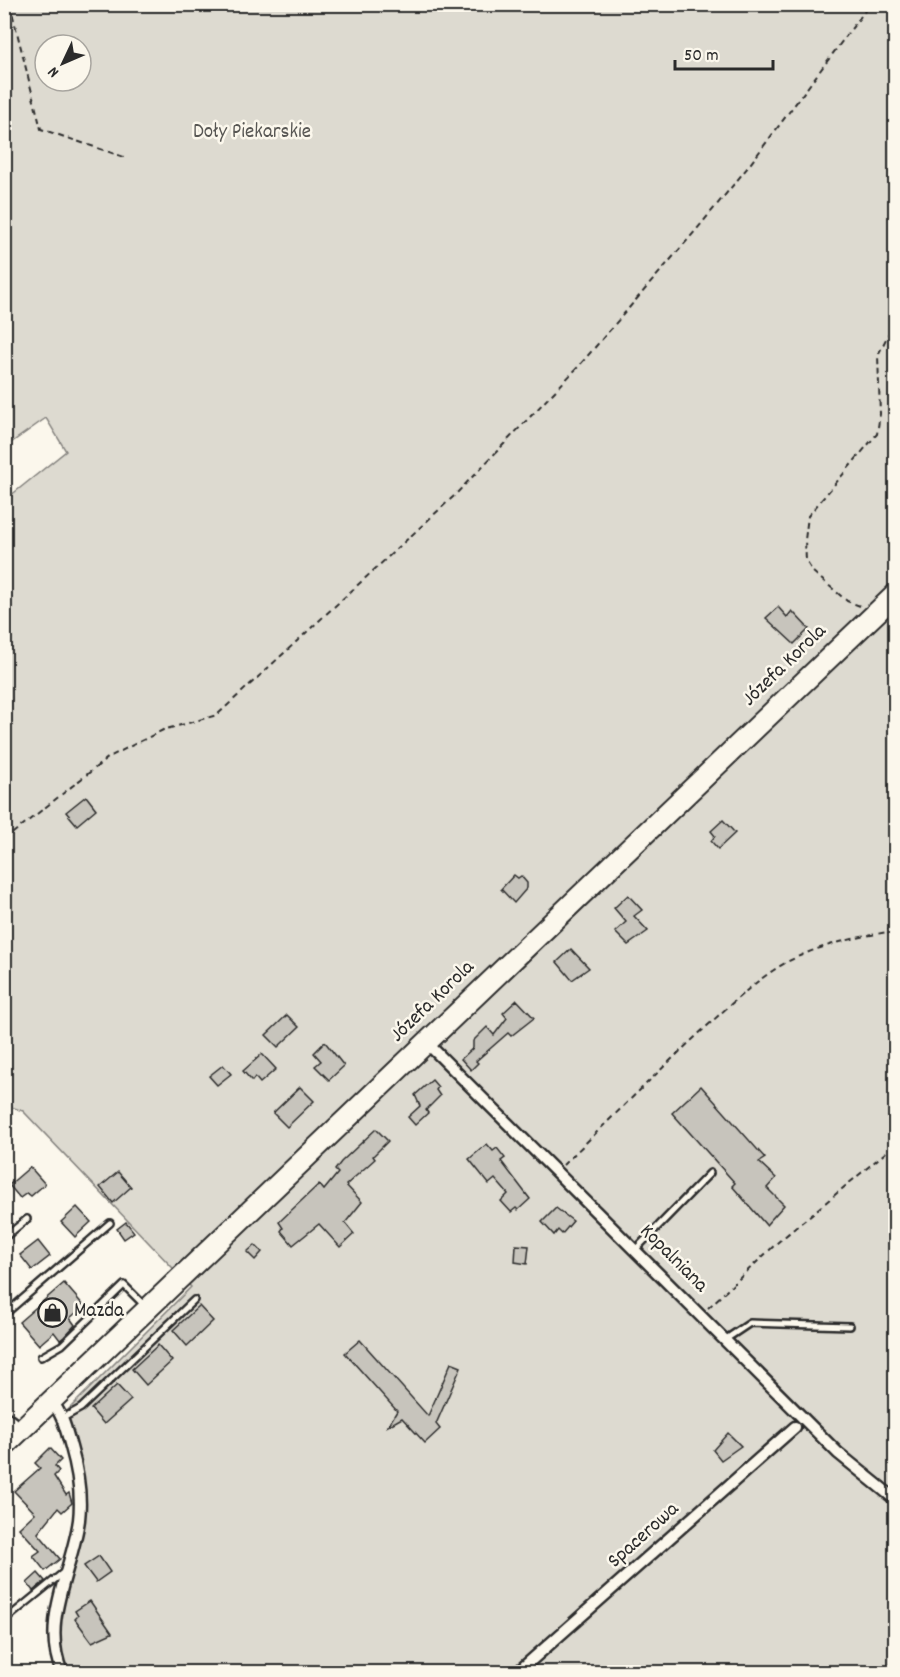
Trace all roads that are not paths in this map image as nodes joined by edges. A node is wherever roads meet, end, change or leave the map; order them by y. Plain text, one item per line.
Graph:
1 (896, 594) edge
2 (426, 1042) junction
3 (710, 1173) dead end
4 (27, 1219) dead end
5 (110, 1223) dead end
6 (4, 1238) edge
7 (636, 1249) junction
8 (194, 1300) dead end
9 (147, 1308) junction
10 (4, 1315) edge
11 (850, 1326) dead end
12 (726, 1339) junction
13 (40, 1357) dead end
14 (51, 1401) junction
15 (4, 1416) edge
16 (63, 1418) junction
17 (795, 1427) dead end
18 (21, 1430) junction
19 (4, 1446) edge
20 (896, 1500) edge
21 (66, 1572) junction
22 (4, 1621) edge
23 (62, 1672) edge
24 (518, 1672) edge

1 - 2 highway, Józefa Korola
2 - 7 street, Kopalniana
2 - 9 highway, Józefa Korola
3 - 7 lane
4 - 6 lane
5 - 10 lane
7 - 12 street, Kopalniana
8 - 16 lane
9 - 13 lane
9 - 14 highway, Józefa Korola
11 - 12 lane
12 - 20 street, Kopalniana
14 - 16 street
14 - 18 highway, Józefa Korola
15 - 18 street
16 - 21 street
17 - 24 street, Spacerowa
18 - 19 highway, Józefa Korola
21 - 22 lane
21 - 23 street

